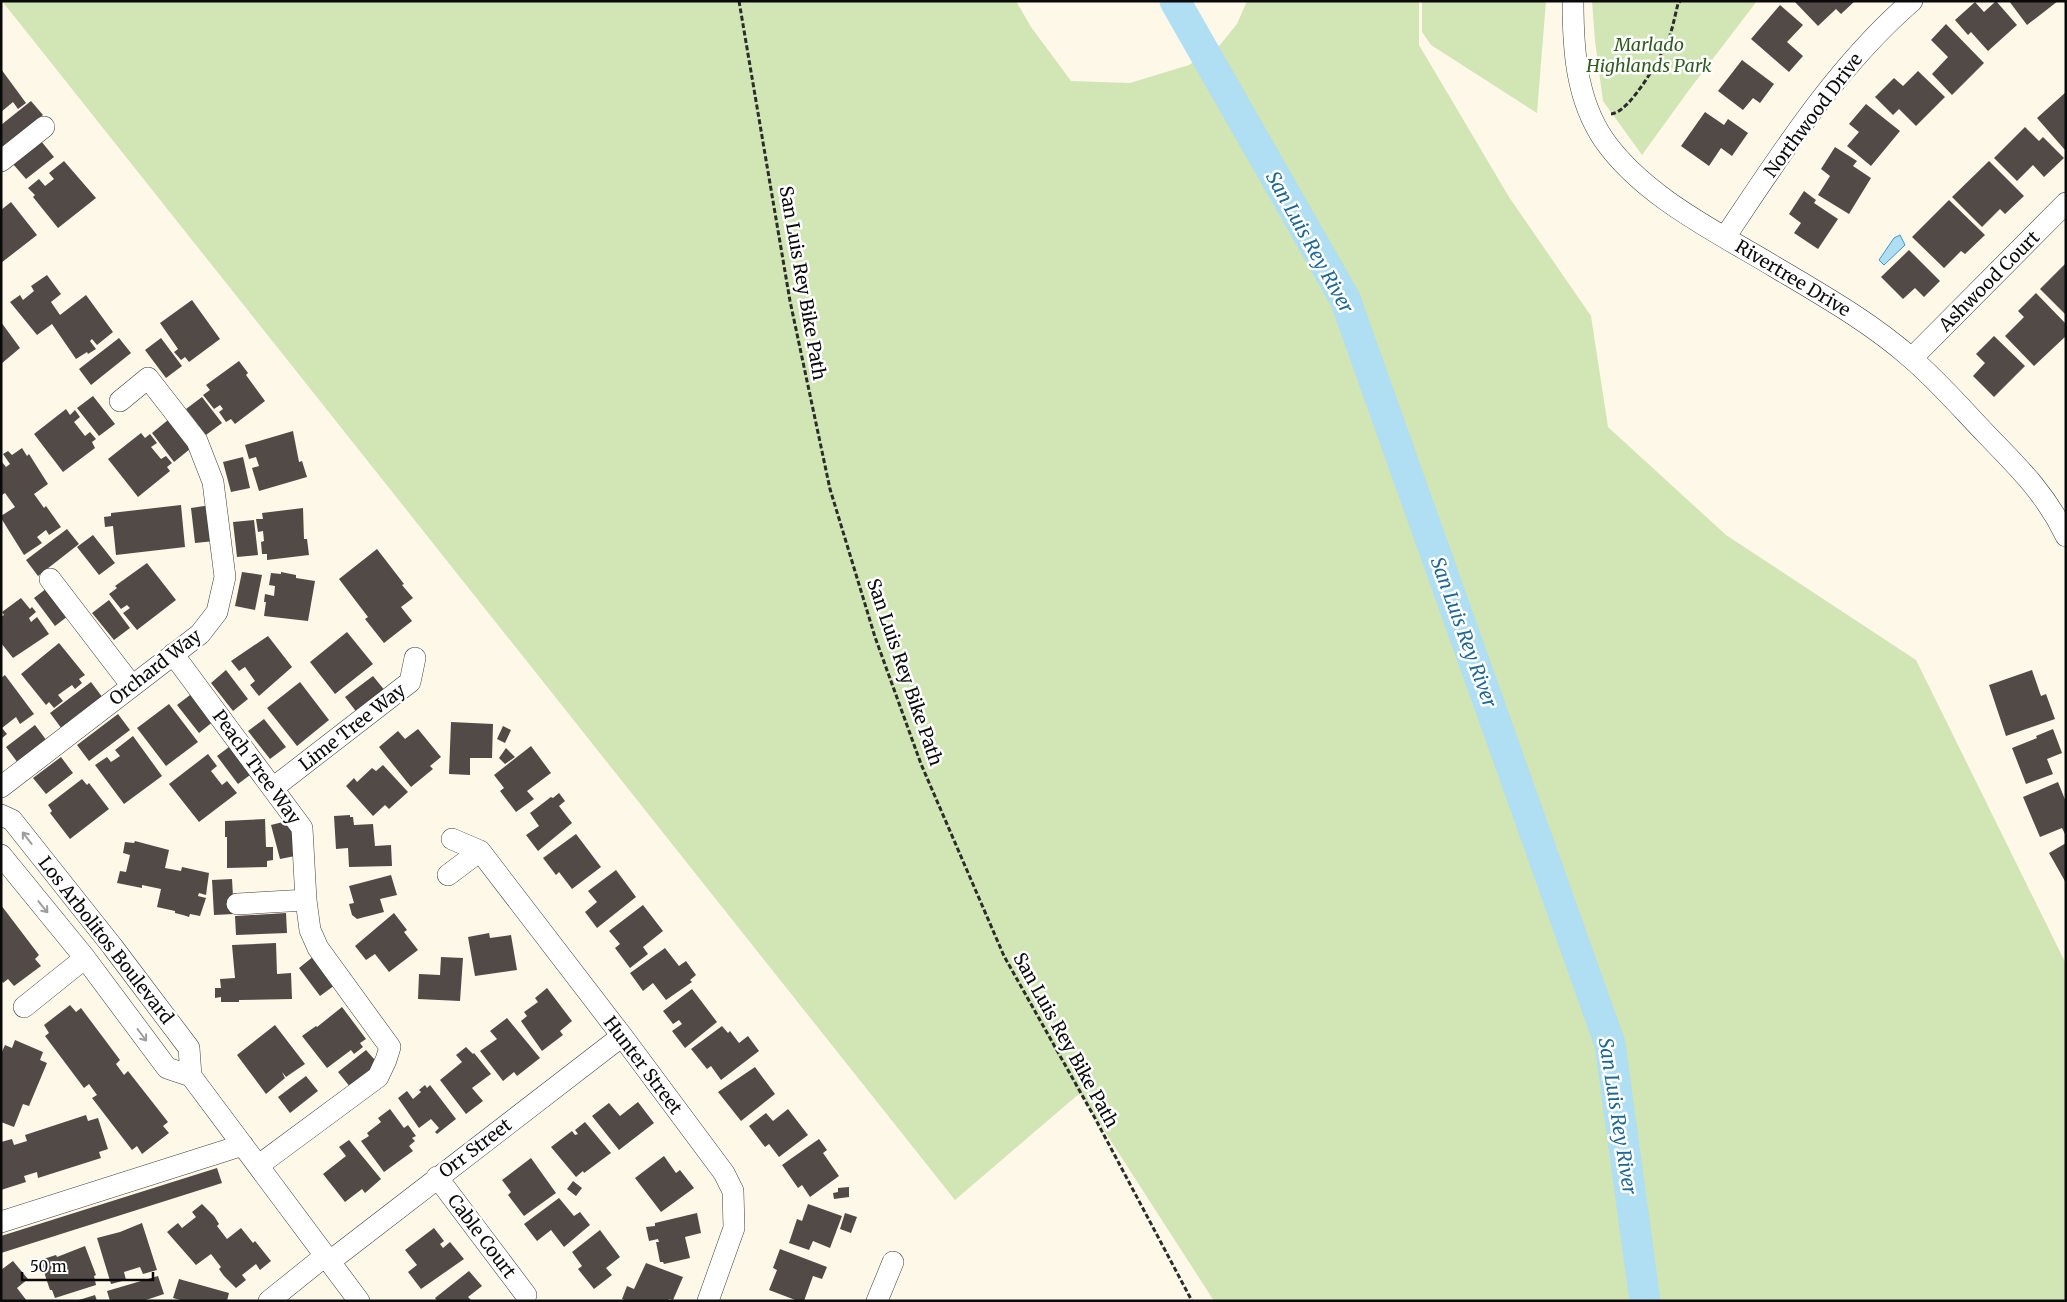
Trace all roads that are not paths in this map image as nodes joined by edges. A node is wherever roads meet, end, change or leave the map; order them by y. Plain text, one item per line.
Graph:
1 (1573, 1) edge
2 (1912, 1) edge
3 (44, 127) dead end
4 (1, 161) edge
5 (2066, 203) edge
6 (1725, 237) junction
7 (1912, 358) junction
8 (120, 401) dead end
9 (2066, 536) edge
10 (50, 579) dead end
11 (173, 654) junction
12 (415, 658) dead end
13 (132, 686) junction
14 (1, 787) edge
15 (273, 788) junction
16 (1, 814) edge
17 (452, 839) dead end
18 (480, 851) junction
19 (1, 855) edge
20 (448, 875) dead end
21 (306, 900) junction
22 (237, 904) dead end
23 (85, 958) junction
24 (24, 1007) dead end
25 (622, 1036) junction
26 (191, 1076) junction
27 (243, 1144) junction
28 (259, 1165) junction
29 (437, 1177) junction
30 (1, 1222) edge
31 (327, 1259) junction
32 (893, 1262) dead end
33 (526, 1295) dead end
34 (269, 1301) edge
35 (359, 1301) edge
36 (708, 1301) edge
37 (877, 1301) edge

1 - 6 street, Rivertree Drive
2 - 6 street, Northwood Drive
3 - 4 street
5 - 7 street, Ashwood Court
6 - 7 street, Rivertree Drive
7 - 9 street, Rivertree Drive
8 - 11 street, Orchard Way
10 - 13 street
11 - 13 street, Orchard Way
11 - 15 street, Peach Tree Way
12 - 15 street, Lime Tree Way
13 - 14 street, Orchard Way
15 - 21 street, Peach Tree Way
26 -> 16 street, Los Arbolitos Boulevard
17 - 18 street, Hunter Street
18 - 20 street
18 - 25 street, Hunter Street
19 -> 23 street, Los Arbolitos Boulevard
21 - 22 street
21 - 28 street, Peach Tree Way
23 - 24 street
23 -> 26 street, Los Arbolitos Boulevard
25 - 29 street, Orr Street
25 - 36 street, Hunter Street
26 - 27 street
27 - 28 street
27 - 30 street
28 - 31 street
29 - 31 street, Orr Street
29 - 33 street, Cable Court
31 - 34 street, Orr Street
31 - 35 street
32 - 37 street

